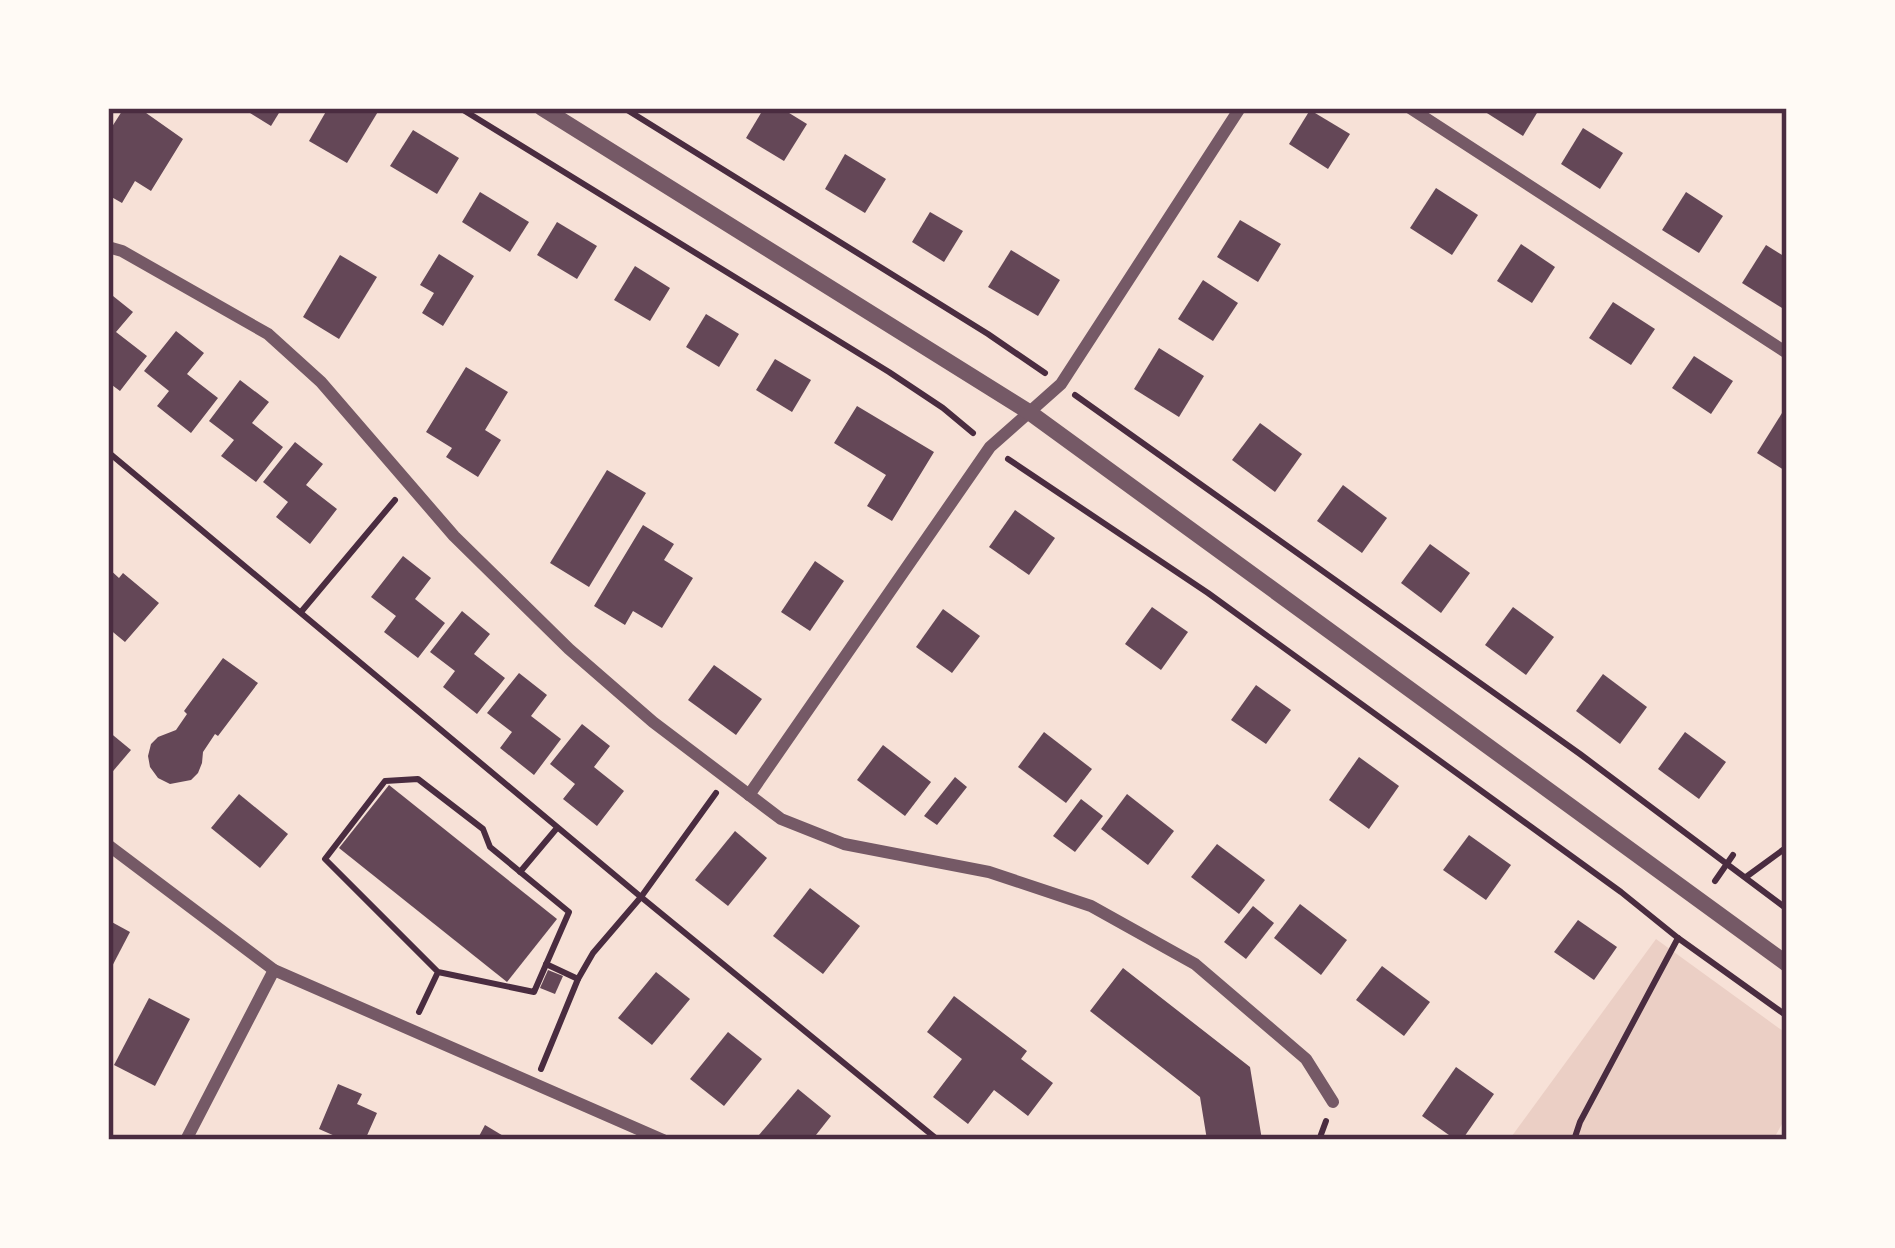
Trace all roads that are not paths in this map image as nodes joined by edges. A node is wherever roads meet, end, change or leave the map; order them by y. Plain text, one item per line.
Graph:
1 (542, 108) edge
2 (1240, 108) edge
3 (1409, 108) edge
4 (108, 247) edge
5 (1787, 353) edge
6 (1029, 412) junction
7 (749, 795) junction
8 (108, 844) edge
9 (1787, 964) edge
10 (274, 970) junction
11 (1333, 1102) dead end
12 (186, 1140) edge
13 (663, 1140) edge

1 - 6 street
2 - 6 street
3 - 5 street
4 - 7 street
6 - 7 street
6 - 9 street
7 - 11 street
8 - 10 street
10 - 12 street
10 - 13 street

